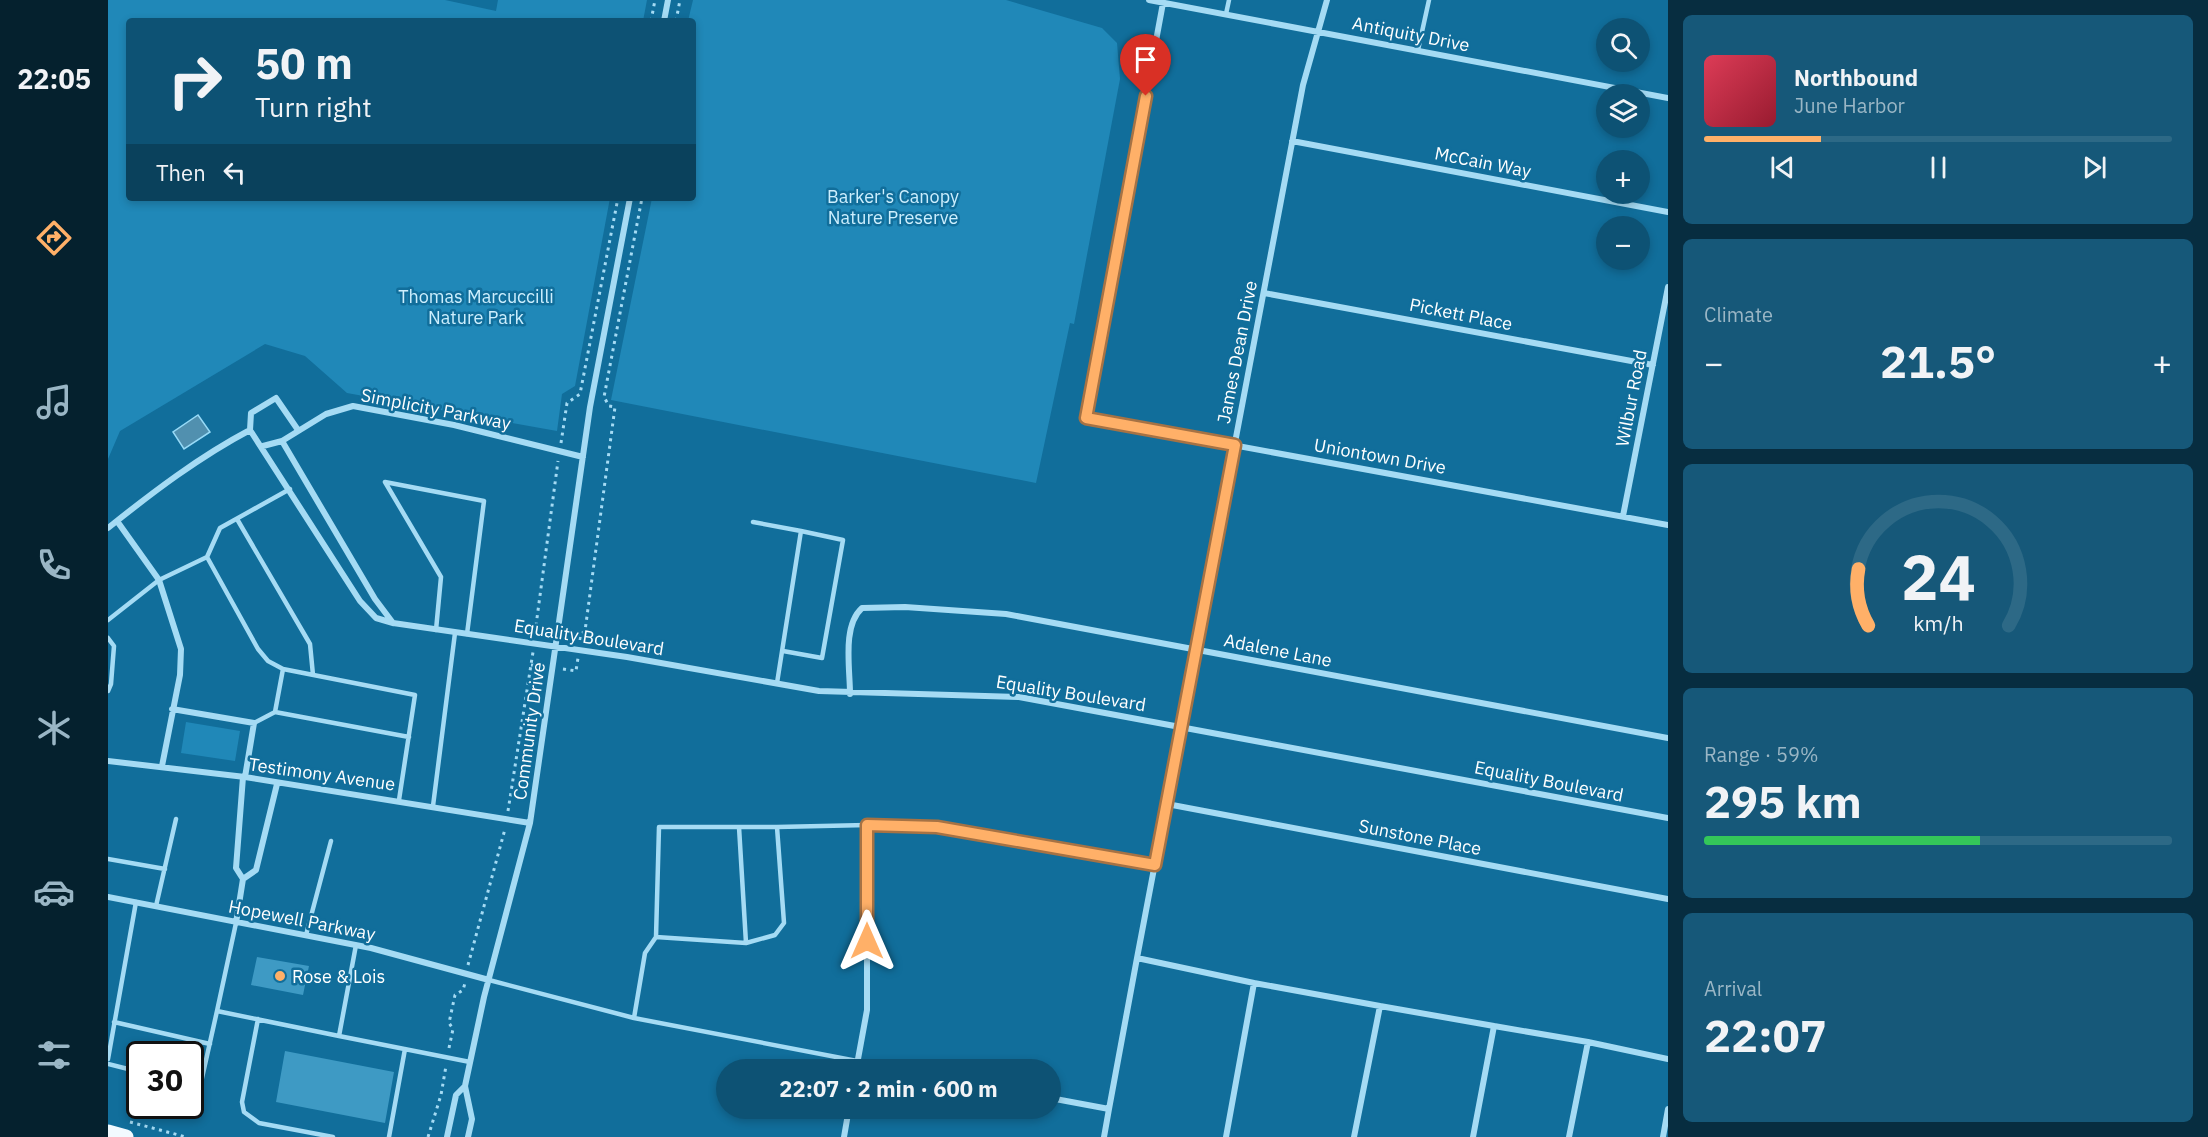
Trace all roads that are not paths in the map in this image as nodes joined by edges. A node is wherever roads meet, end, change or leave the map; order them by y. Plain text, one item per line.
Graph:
1 (668, 0) edge
2 (1149, 0) edge
3 (1229, 0) edge
4 (1328, 0) edge
5 (1429, 0) edge
6 (1163, 3) junction
7 (1226, 14) junction
8 (665, 18) edge
9 (1320, 32) junction
10 (1418, 50) junction
11 (1668, 98) edge
12 (1292, 141) junction
13 (629, 201) edge
14 (1668, 212) edge
15 (1668, 287) edge
16 (1264, 293) junction
17 (1653, 365) junction
18 (250, 429) junction
19 (298, 430) junction
20 (282, 441) junction
21 (1235, 445) junction
22 (263, 446) junction
23 (583, 457) junction
24 (290, 489) junction
25 (1623, 516) junction
26 (237, 519) junction
27 (117, 521) junction
28 (753, 522) dead end
29 (1668, 525) edge
30 (108, 528) edge
31 (801, 531) junction
32 (207, 557) junction
33 (159, 580) junction
34 (108, 620) edge
35 (393, 623) junction
36 (436, 630) junction
37 (455, 633) junction
38 (467, 634) junction
39 (108, 638) edge
40 (557, 647) junction
41 (1196, 650) junction
42 (783, 651) junction
43 (283, 669) junction
44 (313, 675) junction
45 (777, 683) junction
46 (108, 691) edge
47 (850, 694) junction
48 (172, 709) junction
49 (275, 712) junction
50 (254, 723) junction
51 (1182, 727) junction
52 (409, 737) junction
53 (1668, 738) edge
54 (108, 760) edge
55 (162, 766) junction
56 (244, 777) junction
57 (277, 784) junction
58 (399, 800) junction
59 (1167, 804) junction
60 (433, 806) junction
61 (1668, 818) edge
62 (176, 819) dead end
63 (530, 823) junction
64 (867, 825) junction
65 (739, 827) junction
66 (777, 827) junction
67 (331, 840) dead end
68 (108, 858) edge
69 (1155, 865) junction
70 (165, 869) junction
71 (243, 879) junction
72 (108, 897) edge
73 (1668, 899) edge
74 (136, 902) junction
75 (156, 906) junction
76 (236, 923) junction
77 (306, 935) junction
78 (656, 937) junction
79 (746, 942) junction
80 (356, 945) junction
81 (1137, 958) junction
82 (489, 980) junction
83 (1254, 983) junction
84 (1380, 1006) junction
85 (218, 1011) junction
86 (634, 1018) junction
87 (258, 1019) junction
88 (114, 1022) junction
89 (1494, 1026) junction
90 (339, 1036) junction
91 (109, 1041) edge
92 (1588, 1042) junction
93 (210, 1044) junction
94 (405, 1049) junction
95 (108, 1059) edge
96 (847, 1059) edge
97 (857, 1059) edge
98 (1668, 1059) edge
99 (470, 1062) junction
100 (108, 1064) edge
101 (126, 1068) edge
102 (204, 1070) edge
103 (465, 1086) junction
104 (1061, 1100) edge
105 (1109, 1109) junction
106 (1668, 1109) edge
107 (847, 1119) edge
108 (108, 1132) edge
109 (126, 1137) edge
110 (333, 1137) edge
111 (389, 1137) edge
112 (447, 1137) edge
113 (468, 1137) edge
114 (844, 1137) edge
115 (1104, 1137) edge
116 (1226, 1137) edge
117 (1354, 1137) edge
118 (1473, 1137) edge
119 (1569, 1137) edge
120 (1663, 1137) edge

1 - 8 street
2 - 6 street, Antiquity Drive
3 - 7 lane
4 - 9 street, James Dean Drive
5 - 10 lane
6 - 7 street, Antiquity Drive
6 - 21 street, Uniontown Drive
7 - 9 street, Antiquity Drive
9 - 10 street, Antiquity Drive
9 - 12 street, James Dean Drive
10 - 11 street, Antiquity Drive
12 - 14 street, McCain Way
12 - 16 street, James Dean Drive
13 - 23 street, Community Drive
15 - 17 street, Wilbur Road
16 - 17 street, Pickett Place
16 - 21 street, James Dean Drive
17 - 25 street, Wilbur Road
18 - 19 street
18 - 22 street
18 - 27 street
19 - 20 street
19 - 23 street, Simplicity Parkway
20 - 22 street
20 - 35 street
21 - 25 street, Uniontown Drive
21 - 41 street, James Dean Drive
22 - 24 street, Equality Boulevard
23 - 40 street, Community Drive
24 - 26 lane
24 - 35 street, Equality Boulevard
25 - 29 street, Uniontown Drive
26 - 32 lane
26 - 44 lane
27 - 30 street
27 - 33 street
28 - 31 lane
31 - 42 lane
31 - 42 lane
32 - 33 lane
32 - 43 lane
33 - 34 lane
33 - 48 street
35 - 36 street, Equality Boulevard
36 - 37 street, Equality Boulevard
36 - 38 lane
37 - 38 street, Equality Boulevard
37 - 60 lane
38 - 40 street, Equality Boulevard
39 - 46 lane
40 - 45 street, Equality Boulevard
40 - 63 street, Community Drive
41 - 47 street, Adalene Lane
41 - 51 street, James Dean Drive
41 - 53 street, Adalene Lane
42 - 45 lane
43 - 44 lane
43 - 49 lane
44 - 52 lane
45 - 47 street, Equality Boulevard
47 - 51 street, Equality Boulevard
48 - 50 street
48 - 55 street
49 - 50 lane
49 - 52 lane
50 - 56 street
51 - 59 street, James Dean Drive
51 - 61 street, Equality Boulevard
52 - 58 lane
54 - 55 street, Testimony Avenue
55 - 56 street, Testimony Avenue
56 - 57 street, Testimony Avenue
56 - 71 street
57 - 58 street, Testimony Avenue
57 - 71 street
58 - 60 street, Testimony Avenue
59 - 69 street, James Dean Drive
59 - 73 street, Sunstone Place
60 - 63 street, Testimony Avenue
62 - 70 lane
63 - 82 street, Community Drive
64 - 66 lane
64 - 69 street
64 - 97 street
65 - 66 lane
65 - 78 lane
65 - 79 lane
66 - 79 lane
67 - 77 lane
68 - 70 lane
69 - 81 street, James Dean Drive
70 - 75 lane
71 - 76 street
72 - 74 street, Hopewell Parkway
74 - 75 street, Hopewell Parkway
74 - 88 lane
75 - 76 street, Hopewell Parkway
76 - 77 street, Hopewell Parkway
76 - 85 lane
77 - 80 street, Hopewell Parkway
78 - 79 lane
78 - 86 lane
80 - 82 street, Hopewell Parkway
80 - 90 lane
81 - 83 street
81 - 105 street, James Dean Drive
82 - 86 lane
82 - 99 street, Community Drive
83 - 84 street
83 - 116 street
84 - 89 street
84 - 117 street
85 - 87 lane
85 - 93 lane
86 - 96 lane
87 - 90 lane
87 - 110 lane
88 - 91 lane
88 - 93 lane
89 - 92 street
89 - 118 street
90 - 94 lane
91 - 95 lane
92 - 98 street
92 - 119 street
93 - 102 lane
94 - 99 lane
94 - 111 lane
99 - 103 street, Community Drive
100 - 101 lane
103 - 112 street, Community Drive
103 - 113 street, Community Drive
104 - 105 street
105 - 115 street, James Dean Drive
106 - 120 street
107 - 114 street
108 - 109 main road

